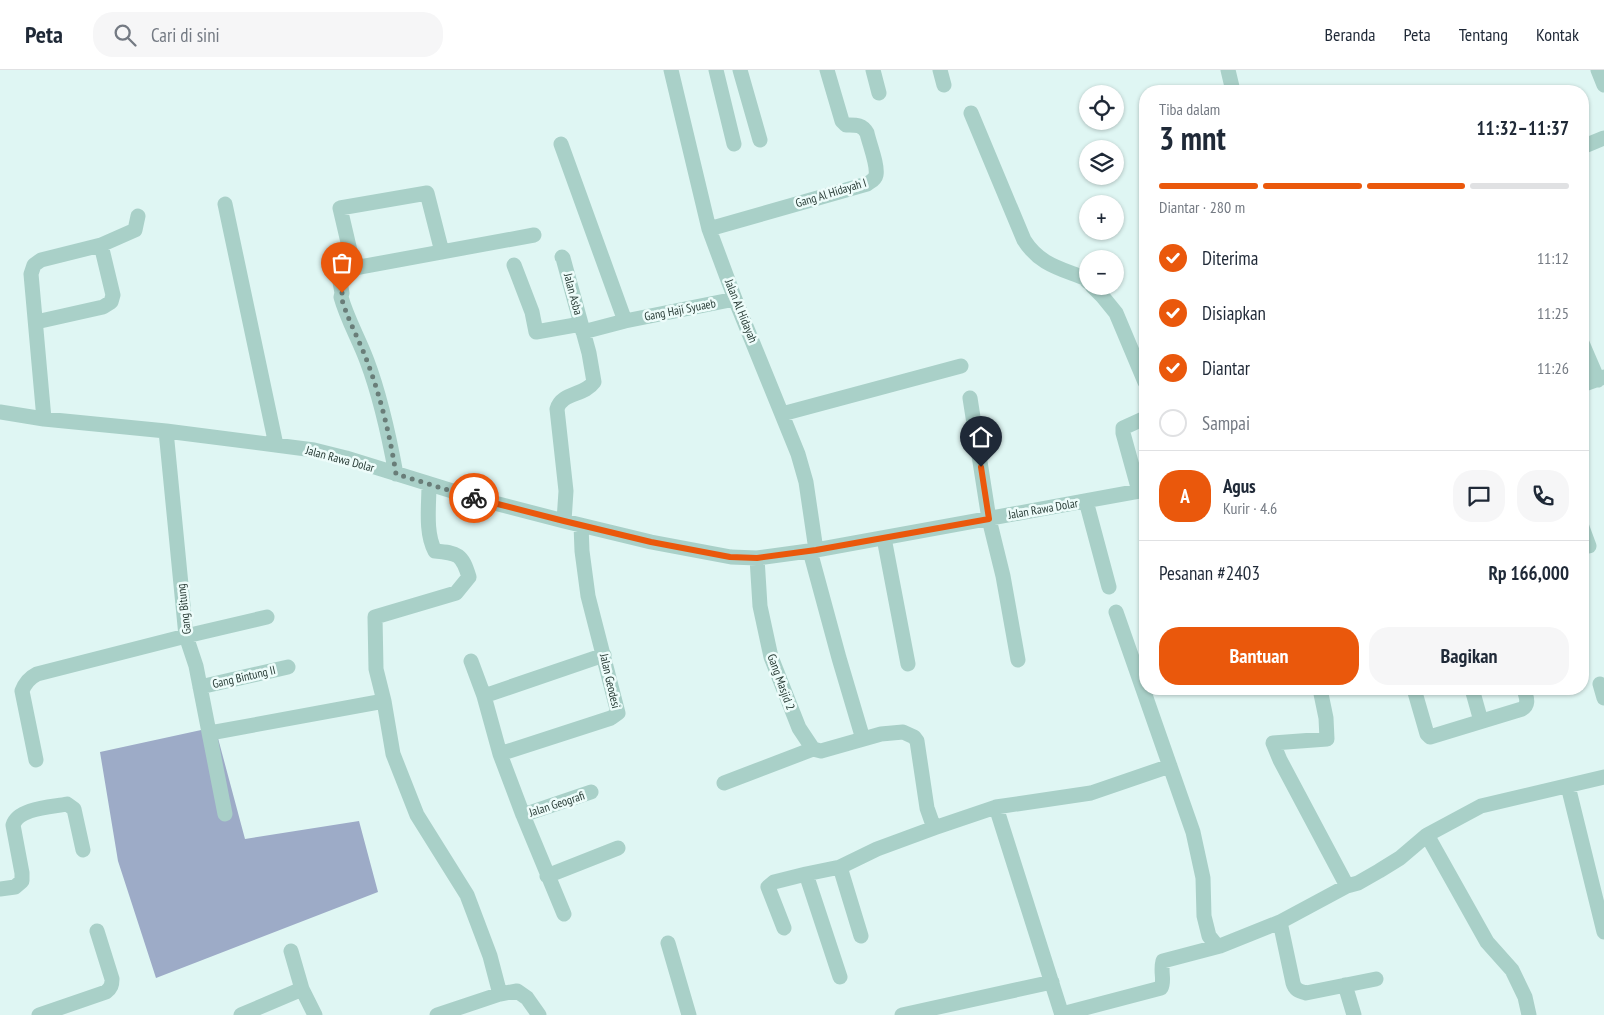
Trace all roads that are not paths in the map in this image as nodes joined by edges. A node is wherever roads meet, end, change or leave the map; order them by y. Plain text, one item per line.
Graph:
1 (671, 70) edge
2 (716, 70) edge
3 (740, 70) edge
4 (827, 70) edge
5 (873, 70) edge
6 (1228, 70) edge
7 (1598, 70) edge
8 (1232, 85) edge
9 (1604, 85) edge
10 (879, 93) dead end
11 (971, 113) dead end
12 (1604, 138) edge
13 (760, 140) dead end
14 (560, 144) dead end
15 (734, 144) dead end
16 (1589, 144) edge
17 (225, 204) dead end
18 (138, 216) dead end
19 (709, 230) junction
20 (534, 235) dead end
21 (101, 245) junction
22 (442, 252) junction
23 (562, 257) dead end
24 (514, 265) dead end
25 (354, 268) junction
26 (1079, 276) edge
27 (1101, 295) edge
28 (735, 299) junction
29 (626, 321) junction
30 (36, 322) junction
31 (582, 328) junction
32 (1589, 356) edge
33 (960, 366) dead end
34 (1139, 368) edge
35 (1601, 378) edge
36 (1589, 382) edge
37 (970, 398) dead end
38 (0, 412) edge
39 (782, 414) junction
40 (44, 419) junction
41 (1139, 421) edge
42 (166, 431) junction
43 (276, 445) junction
44 (396, 474) junction
45 (1139, 482) edge
46 (429, 485) junction
47 (1139, 492) edge
48 (1086, 501) junction
49 (989, 519) junction
50 (564, 521) junction
51 (582, 525) junction
52 (884, 538) junction
53 (813, 551) junction
54 (757, 558) junction
55 (1109, 587) dead end
56 (1116, 612) dead end
57 (268, 617) dead end
58 (186, 636) junction
59 (604, 655) junction
60 (1018, 660) dead end
61 (471, 661) dead end
62 (908, 664) dead end
63 (288, 666) dead end
64 (1139, 678) edge
65 (200, 687) junction
66 (1145, 695) edge
67 (1321, 695) edge
68 (1416, 695) edge
69 (1474, 695) edge
70 (1525, 695) edge
71 (484, 696) junction
72 (384, 701) junction
73 (1481, 721) junction
74 (210, 733) junction
75 (863, 739) junction
76 (813, 749) junction
77 (500, 754) junction
78 (36, 760) dead end
79 (1170, 766) junction
80 (1604, 777) edge
81 (724, 783) dead end
82 (1568, 786) junction
83 (592, 792) dead end
84 (996, 806) junction
85 (226, 814) dead end
86 (522, 815) junction
87 (934, 828) junction
88 (1427, 835) junction
89 (618, 848) dead end
90 (83, 850) dead end
91 (840, 867) junction
92 (806, 874) junction
93 (548, 876) junction
94 (1347, 886) junction
95 (0, 889) edge
96 (564, 914) dead end
97 (1280, 922) junction
98 (784, 928) dead end
99 (97, 930) dead end
100 (1604, 932) edge
101 (861, 936) dead end
102 (668, 943) dead end
103 (1217, 946) junction
104 (291, 950) dead end
105 (840, 977) dead end
106 (1376, 979) dead end
107 (1052, 982) junction
108 (1345, 985) junction
109 (302, 989) junction
110 (500, 994) junction
111 (39, 1015) edge
112 (241, 1015) edge
113 (316, 1015) edge
114 (437, 1015) edge
115 (539, 1015) edge
116 (689, 1015) edge
117 (902, 1015) edge
118 (1062, 1015) edge
119 (1354, 1015) edge
120 (1529, 1015) edge

1 - 19 street, Jalan Al Hidayah
2 - 15 street
3 - 13 street
4 - 19 street, Gang Al Hidayah I
5 - 10 street
6 - 8 street
7 - 9 street
11 - 26 street
12 - 16 street
14 - 29 street
17 - 43 street
18 - 21 street
19 - 28 street, Jalan Al Hidayah
20 - 22 street
21 - 30 street
21 - 30 street
22 - 25 street
22 - 25 street
23 - 31 street, Jalan Asba
24 - 31 street, Gang Haji Syuaeb
25 - 44 street
27 - 34 street
28 - 29 street, Gang Haji Syuaeb
28 - 39 street, Jalan Al Hidayah
29 - 31 street, Gang Haji Syuaeb
30 - 40 street
31 - 50 street, Jalan Asba
32 - 35 street
33 - 39 street
35 - 36 street
37 - 49 street
38 - 40 street, Jalan Rawa Dolar
39 - 53 street, Jalan Al Hidayah
40 - 42 street, Jalan Rawa Dolar
41 - 45 street
42 - 43 street, Jalan Rawa Dolar
42 - 58 street, Gang Bitung
43 - 44 street, Jalan Rawa Dolar
44 - 46 street, Jalan Rawa Dolar
46 - 50 street, Jalan Rawa Dolar
46 - 72 street
47 - 48 street, Jalan Rawa Dolar
48 - 49 street, Jalan Rawa Dolar
48 - 55 street
49 - 52 street, Jalan Rawa Dolar
49 - 60 street
50 - 51 street, Jalan Rawa Dolar
51 - 54 street, Jalan Rawa Dolar
51 - 59 street, Jalan Geodesi
52 - 53 street, Jalan Rawa Dolar
52 - 62 street
53 - 54 street, Jalan Rawa Dolar
53 - 75 street, Jalan Al Hidayah
54 - 76 street, Gang Masjid 2
56 - 64 street
57 - 58 street
58 - 65 street, Gang Bitung
58 - 78 street
59 - 71 street
59 - 77 street, Jalan Geodesi
61 - 71 street
63 - 65 street, Gang Bintung II
65 - 74 street, Gang Bitung
66 - 79 street
67 - 94 street
68 - 73 street
69 - 73 street
70 - 73 street
71 - 77 street
72 - 74 street
72 - 110 street
74 - 85 street, Gang Bitung
75 - 76 street
75 - 87 street
76 - 81 street
77 - 86 street
79 - 84 street
79 - 103 street
80 - 82 street
82 - 88 street
82 - 100 street
83 - 86 street, Jalan Geografi
84 - 87 street
84 - 107 street
86 - 93 street
87 - 91 street
88 - 94 street
88 - 120 street
89 - 93 street
90 - 95 street
91 - 92 street
91 - 101 street
92 - 98 street
92 - 105 street
93 - 96 street
94 - 97 street
97 - 103 street
97 - 108 street
99 - 111 street
102 - 116 street
103 - 118 street
104 - 109 street
106 - 108 street
107 - 117 street
107 - 118 street
108 - 119 street
109 - 112 street
109 - 113 street
110 - 114 street
110 - 115 street

